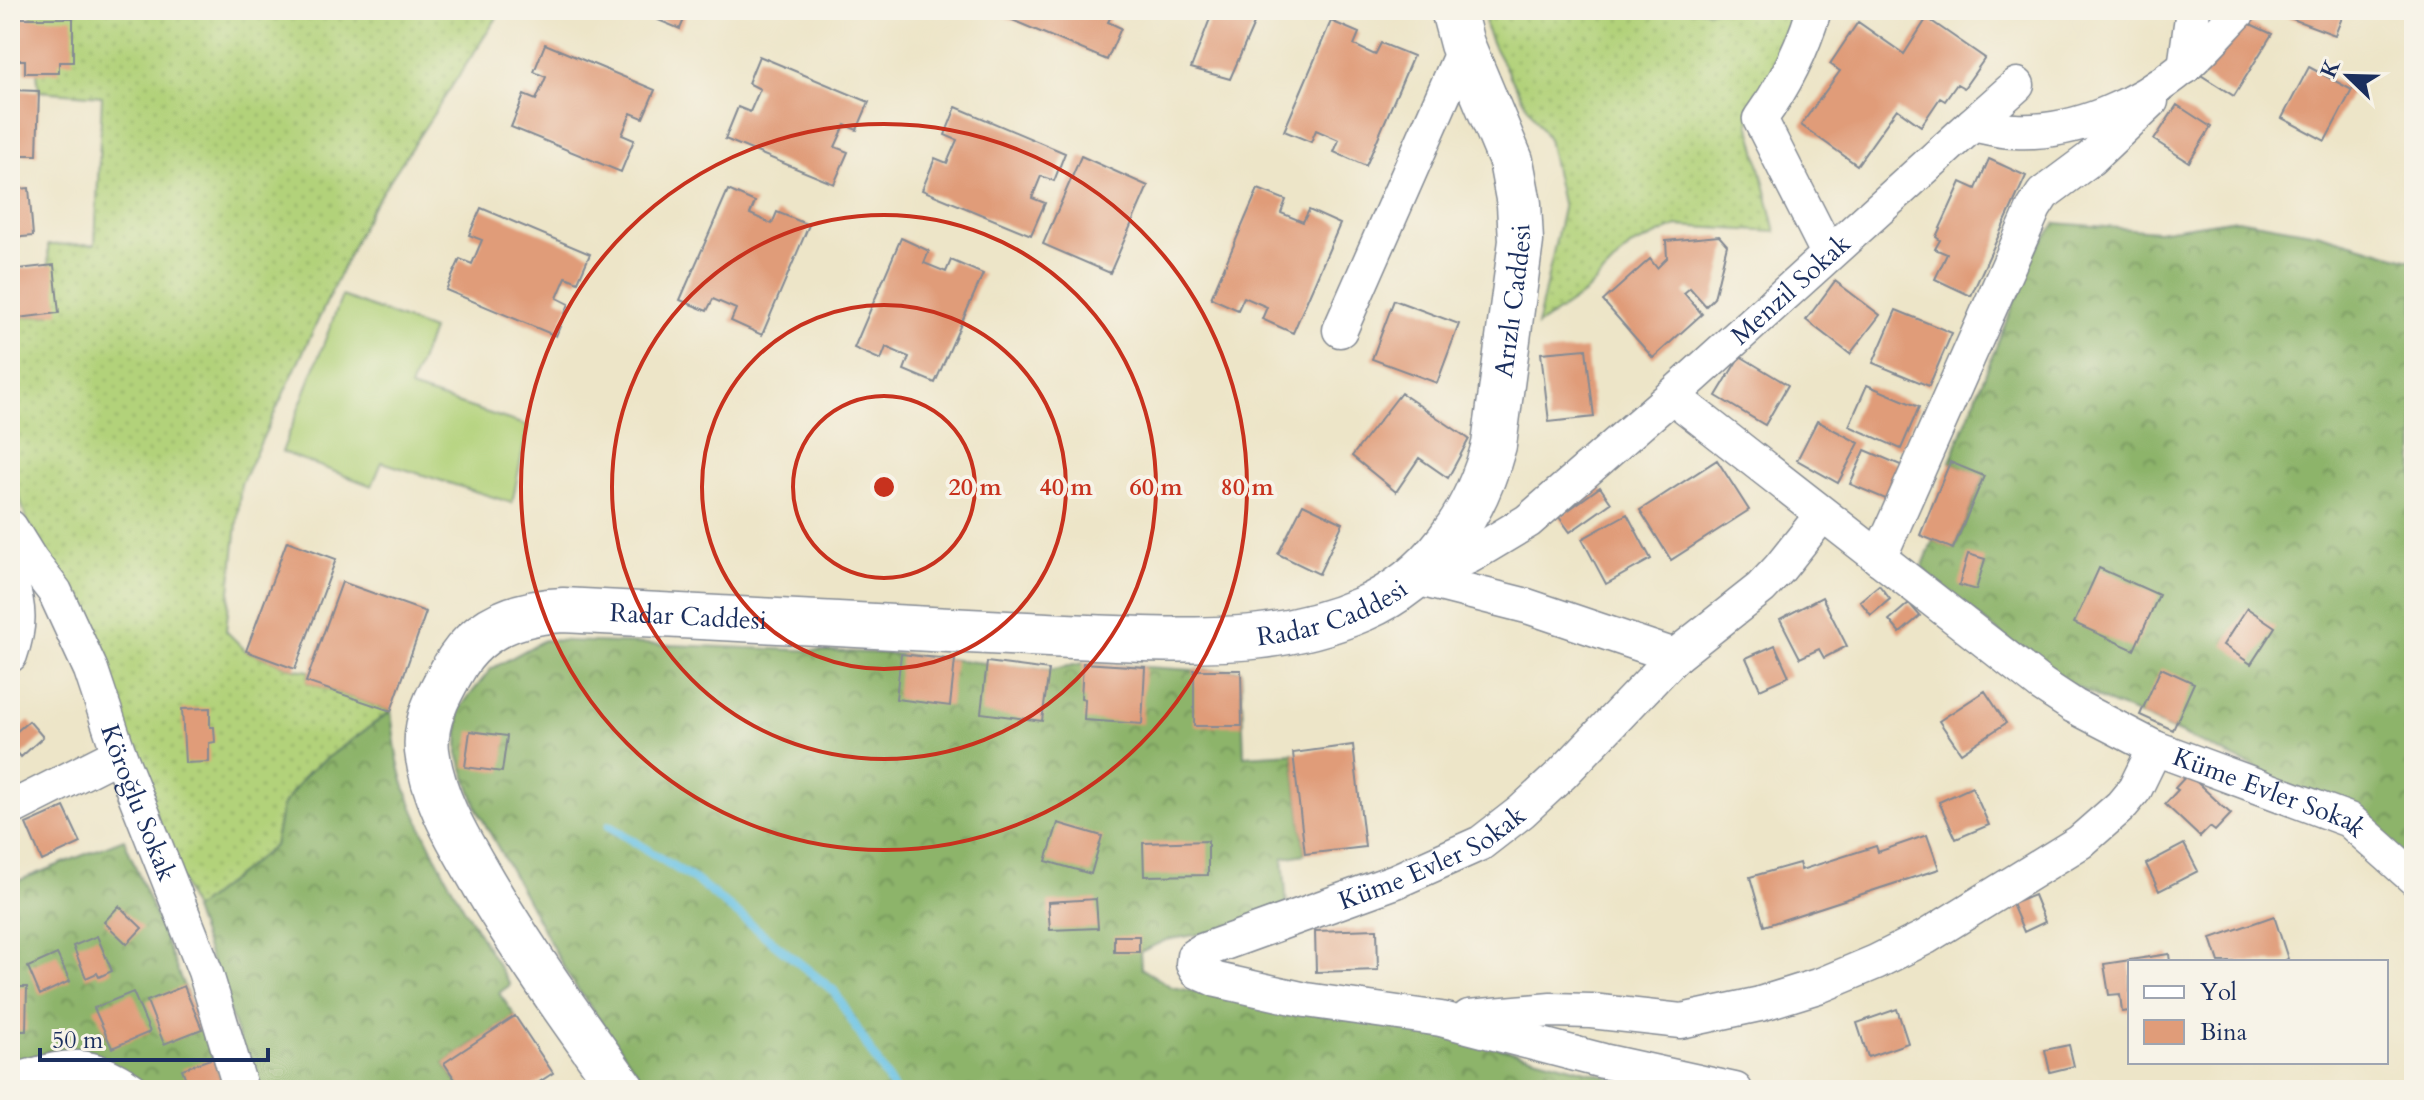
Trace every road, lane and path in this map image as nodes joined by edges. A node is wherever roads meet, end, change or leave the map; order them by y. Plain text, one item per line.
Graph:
1 (1814, 10) edge
2 (2193, 10) edge
3 (2240, 10) edge
4 (1459, 29) edge
5 (2185, 67) junction
6 (2017, 85) dead end
7 (1973, 124) junction
8 (1828, 253) junction
9 (1340, 330) dead end
10 (1672, 396) junction
11 (1822, 515) junction
12 (14, 546) edge
13 (1879, 558) junction
14 (1416, 578) junction
15 (10, 580) edge
16 (10, 655) edge
17 (1675, 656) junction
18 (2155, 748) junction
19 (119, 754) junction
20 (10, 809) edge
21 (2414, 878) edge
22 (1441, 1019) junction
23 (10, 1082) edge
24 (132, 1090) edge
25 (241, 1090) edge
26 (623, 1090) edge
27 (1735, 1090) edge

1 - 8 street
2 - 5 street
3 - 5 street
4 - 9 street
4 - 14 street, Arızlı Caddesi
5 - 7 street
5 - 13 street
6 - 7 street, Menzil Sokak
7 - 8 street, Menzil Sokak
8 - 10 street, Menzil Sokak
10 - 11 street, Küme Evler Sokak
10 - 14 street, Menzil Sokak
11 - 13 street, Küme Evler Sokak
11 - 17 street, Küme Evler Sokak
12 - 19 street, Köroğlu Sokak
13 - 18 street, Küme Evler Sokak
14 - 17 street
14 - 26 street, Radar Caddesi
15 - 16 street
17 - 22 street, Küme Evler Sokak
18 - 21 street, Küme Evler Sokak
18 - 22 street, Küme Evler Sokak
19 - 20 street
19 - 25 street, Köroğlu Sokak
22 - 27 street, Küme Evler Sokak
23 - 24 street

